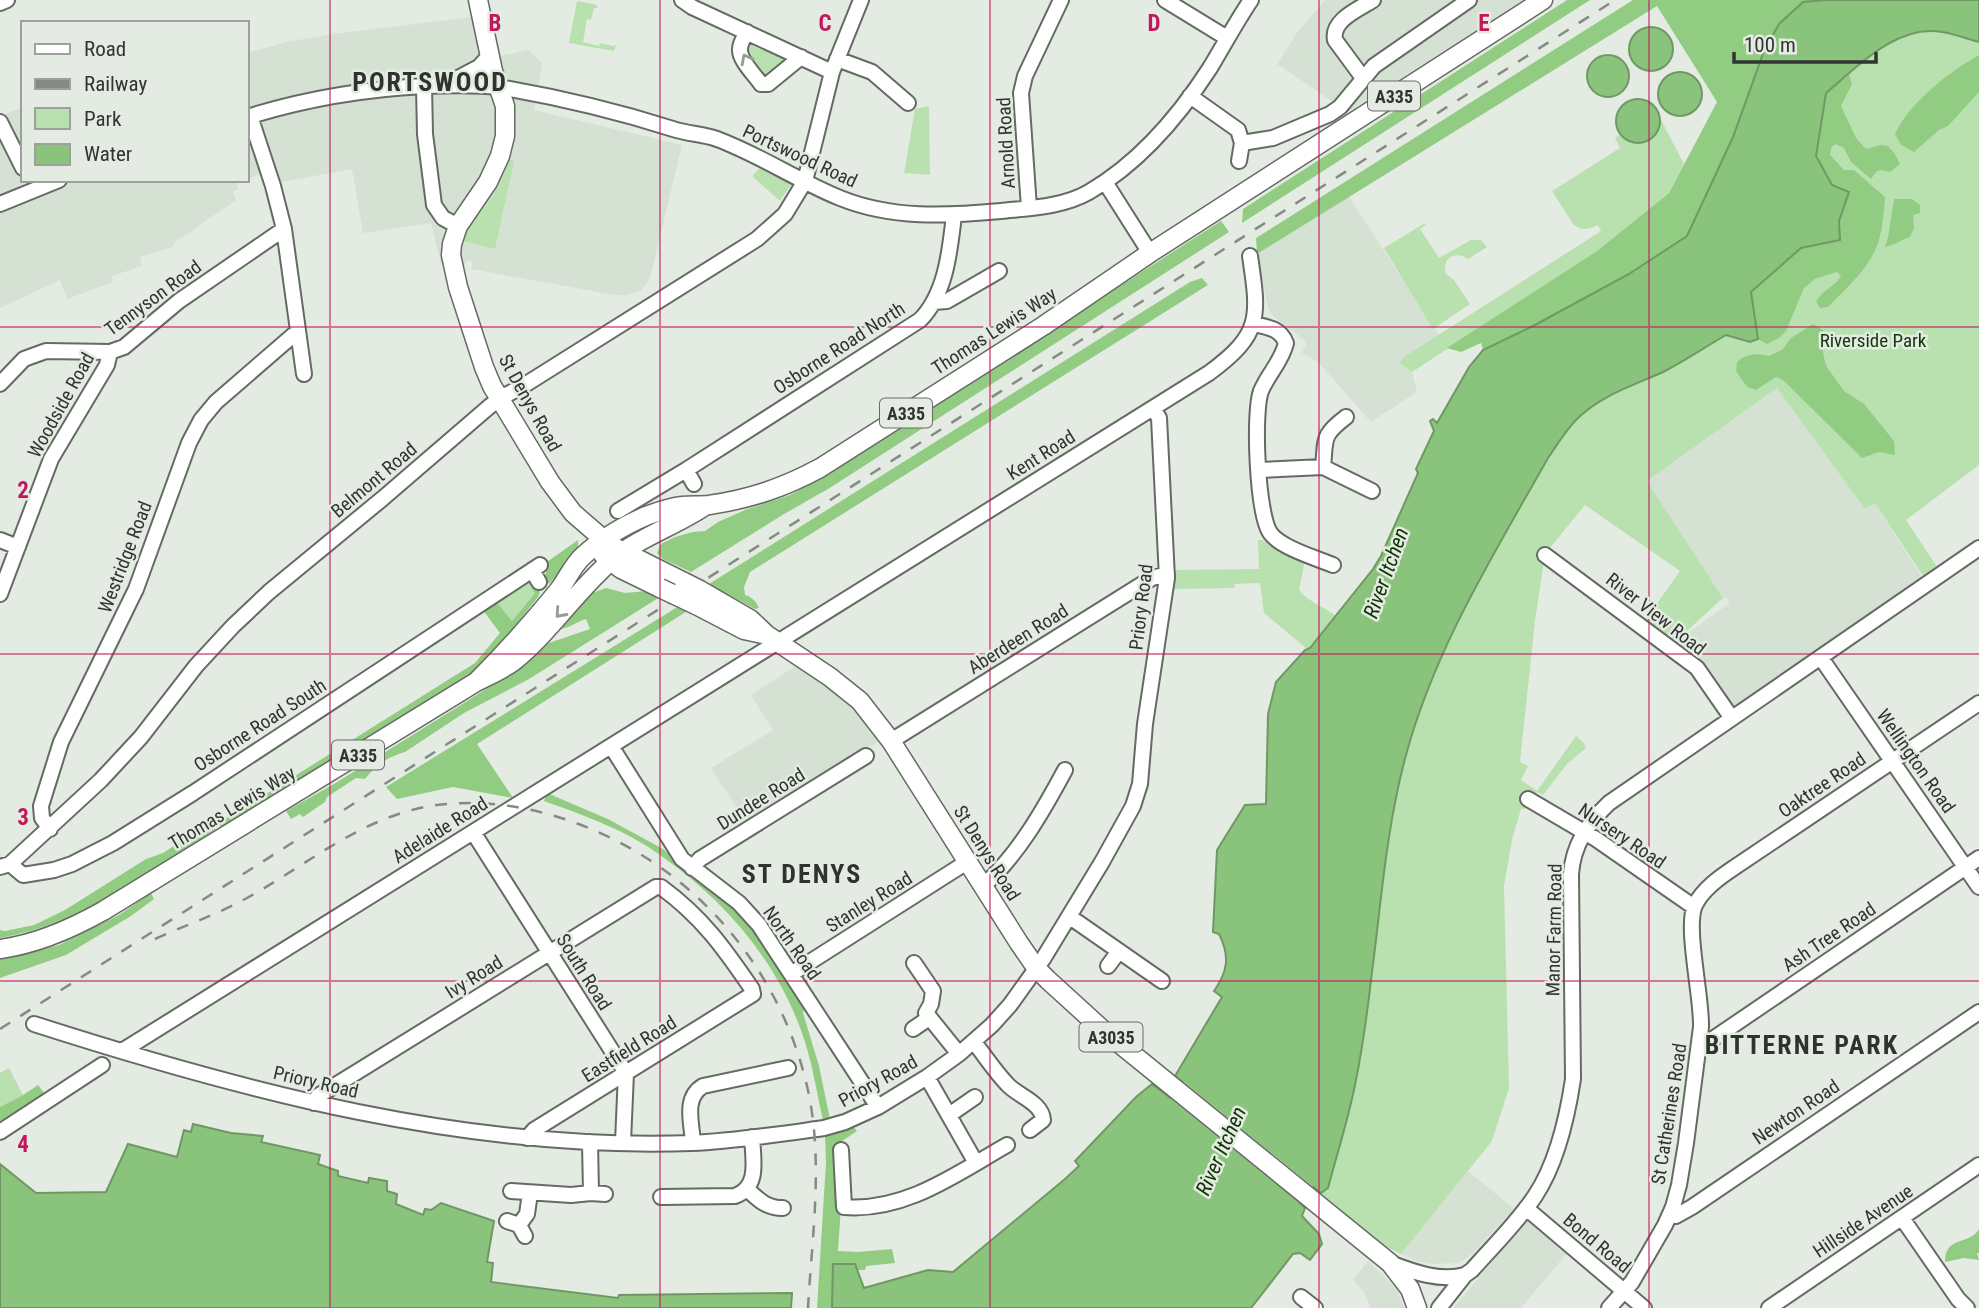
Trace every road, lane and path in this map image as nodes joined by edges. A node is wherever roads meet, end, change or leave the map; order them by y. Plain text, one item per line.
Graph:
1 (7, 0) edge
2 (682, 0) edge
3 (861, 0) edge
4 (1061, 0) edge
5 (1165, 0) edge
6 (1251, 0) edge
7 (1373, 0) edge
8 (1469, 0) edge
9 (1543, 0) edge
10 (481, 1) edge
11 (0, 3) edge
12 (747, 32) junction
13 (1227, 38) junction
14 (489, 56) junction
15 (801, 57) junction
16 (835, 66) junction
17 (1363, 78) junction
18 (446, 85) junction
19 (424, 86) junction
20 (499, 88) junction
21 (1190, 96) junction
22 (908, 103) dead end
23 (248, 117) edge
24 (0, 122) edge
25 (1242, 143) junction
26 (1239, 161) dead end
27 (21, 164) edge
28 (805, 181) junction
29 (1105, 182) junction
30 (31, 185) edge
31 (0, 204) edge
32 (1030, 208) junction
33 (954, 215) junction
34 (458, 226) junction
35 (284, 229) junction
36 (1150, 253) junction
37 (1250, 256) dead end
38 (993, 272) dead end
39 (934, 303) junction
40 (1253, 324) junction
41 (298, 331) junction
42 (110, 352) junction
43 (304, 374) dead end
44 (0, 384) edge
45 (500, 399) junction
46 (1153, 408) junction
47 (1346, 417) dead end
48 (1323, 467) junction
49 (686, 470) junction
50 (1259, 470) junction
51 (694, 484) dead end
52 (1372, 491) dead end
53 (705, 506) junction
54 (618, 511) dead end
55 (669, 526) junction
56 (0, 540) edge
57 (18, 547) junction
58 (1979, 548) edge
59 (607, 550) junction
60 (1545, 555) dead end
61 (1332, 566) dead end
62 (653, 567) junction
63 (537, 573) dead end
64 (1167, 574) junction
65 (0, 594) edge
66 (698, 598) junction
67 (772, 638) junction
68 (1821, 658) junction
69 (476, 682) junction
70 (1979, 703) edge
71 (1731, 717) junction
72 (891, 741) junction
73 (611, 746) junction
74 (866, 756) dead end
75 (1892, 761) junction
76 (1065, 770) dead end
77 (1528, 799) dead end
78 (50, 829) junction
79 (473, 832) junction
80 (1583, 832) junction
81 (1979, 859) edge
82 (967, 862) junction
83 (5, 866) edge
84 (1966, 867) junction
85 (692, 868) junction
86 (983, 886) junction
87 (1979, 887) edge
88 (1694, 907) junction
89 (1070, 917) junction
90 (0, 948) edge
91 (1119, 951) junction
92 (550, 953) junction
93 (914, 963) dead end
94 (1108, 966) dead end
95 (1037, 969) junction
96 (791, 974) junction
97 (1162, 981) dead end
98 (753, 994) joint
99 (1979, 1012) edge
100 (929, 1018) junction
101 (34, 1024) dead end
102 (913, 1029) dead end
103 (974, 1042) junction
104 (1700, 1042) junction
105 (122, 1051) junction
106 (959, 1054) junction
107 (102, 1065) dead end
108 (788, 1068) dead end
109 (625, 1073) junction
110 (927, 1077) junction
111 (975, 1097) dead end
112 (314, 1103) junction
113 (878, 1107) junction
114 (949, 1115) junction
115 (1030, 1129) dead end
116 (0, 1132) edge
117 (752, 1137) junction
118 (527, 1138) junction
119 (590, 1142) junction
120 (624, 1142) junction
121 (693, 1143) junction
122 (1007, 1145) dead end
123 (841, 1150) dead end
124 (976, 1163) junction
125 (1979, 1165) edge
126 (747, 1189) junction
127 (511, 1191) dead end
128 (530, 1193) junction
129 (660, 1197) dead end
130 (783, 1208) dead end
131 (1526, 1208) junction
132 (1670, 1214) junction
133 (1902, 1217) junction
134 (517, 1227) dead end
135 (1390, 1263) junction
136 (1465, 1275) junction
137 (1625, 1292) junction
138 (1301, 1297) dead end
139 (1315, 1308) edge
140 (1417, 1308) edge
141 (1439, 1308) edge
142 (1609, 1308) edge
143 (1644, 1308) edge
144 (1769, 1308) edge
145 (1967, 1308) edge

1 - 11 street
2 - 12 street
3 - 16 street, Belmont Road
4 - 32 street, Arnold Road
5 - 13 street
6 - 13 street, Portswood Road
7 - 17 street
8 - 17 street
9 - 36 main road, Thomas Lewis Way / A335
10 - 14 main road, A3035
12 - 15 street
15 -> 12 street
13 - 21 street, Portswood Road
14 - 18 street
14 - 20 main road, A3035
15 - 16 street
16 - 22 street
16 - 28 street, Belmont Road
17 - 25 street
18 - 19 street, Portswood Road
18 - 20 street, Portswood Road
19 - 23 street, Portswood Road
19 - 34 street
20 - 28 street, Portswood Road
20 - 34 main road, St Denys Road / A3035
21 - 25 street
21 - 29 street, Portswood Road
23 - 35 street
24 - 27 street
25 - 26 street
28 - 33 street, Portswood Road
28 - 45 street, Belmont Road
29 - 32 street, Portswood Road
29 - 36 street
30 - 31 street
32 - 33 street, Portswood Road
33 - 39 street, Osborne Road North
34 - 45 main road, St Denys Road / A3035
35 - 41 street
35 - 42 street, Tennyson Road
36 - 53 main road, Thomas Lewis Way / A335
37 - 40 street
38 - 39 street
39 - 49 street, Osborne Road North
40 - 46 street, Kent Road
40 - 50 street
41 - 43 street
41 - 78 street, Westridge Road
42 - 44 street, Tennyson Road
42 - 57 street, Woodside Road
45 - 59 main road, St Denys Road / A3035
45 - 78 street, Belmont Road
46 - 64 street, Priory Road
46 - 67 street, Kent Road
47 - 48 street
48 - 50 street
48 - 52 street
49 - 51 street
49 - 54 street, Osborne Road North
50 - 61 street
53 - 55 main road, Thomas Lewis Way / A335
53 - 59 main road, Thomas Lewis Way / A335
55 - 59 main road, Thomas Lewis Way / A335
55 - 62 main road
56 - 57 street
57 - 65 street, Woodside Road
58 - 68 street, Manor Farm Road
59 - 62 main road, St Denys Road / A3035
59 - 66 main road, St Denys Road / A3035, bridge
59 - 69 main road, Thomas Lewis Way / A335
59 -> 69 main road, Thomas Lewis Way / A335
60 - 71 street, River View Road
62 - 66 main road, St Denys Road / A3035, bridge
63 - 83 street, Osborne Road South
64 - 72 street, Aberdeen Road
64 - 89 street, Priory Road
66 - 67 main road, St Denys Road / A3035
67 - 72 main road, St Denys Road / A3035
67 - 73 street, Adelaide Road
68 - 71 street, Manor Farm Road
68 - 75 street, Wellington Road
69 - 90 main road, Thomas Lewis Way / A335
70 - 75 street, Oaktree Road
71 - 80 street, Manor Farm Road
72 - 82 main road, St Denys Road / A3035
73 - 79 street, Adelaide Road
73 - 85 street, North Road
74 - 85 street, Dundee Road
75 - 84 street, Wellington Road
75 - 88 street, Oaktree Road
76 - 86 street
77 - 80 street, Nursery Road
78 - 83 street, Belmont Road
79 - 92 street, South Road
79 - 105 street, Adelaide Road
80 - 88 street, Nursery Road
80 - 131 street, Manor Farm Road
81 - 84 street, Ash Tree Road
82 - 86 main road, St Denys Road / A3035
82 - 96 street, Stanley Road
84 - 87 street, Wellington Road
84 - 104 street, Ash Tree Road
85 - 96 street, North Road
86 - 95 main road, St Denys Road / A3035
88 - 104 street, St Catherines Road
89 - 91 street
89 - 95 street, Priory Road
91 - 94 street
91 - 97 street
92 - 98 street, Ivy Road
92 - 109 street, South Road
92 - 112 street, Ivy Road
93 - 100 street
95 - 103 street, Priory Road
95 - 135 main road, St Denys Road / A3035
96 - 113 street, North Road
98 - 109 street, Eastfield Road
99 - 132 street, Newton Road
100 - 102 street
100 - 106 street
101 - 105 street, Priory Road
103 - 106 street, Priory Road
103 - 115 street
104 - 132 street, St Catherines Road
105 - 112 street, Priory Road
106 - 110 street, Priory Road
107 - 116 street
108 - 121 street
109 - 118 street, Eastfield Road
109 - 120 street
110 - 113 street, Priory Road
110 - 114 street
111 - 114 street
112 - 118 street, Priory Road
113 - 117 street, Priory Road
114 - 124 street
117 - 121 street, Priory Road
117 - 126 street
118 - 119 street, Priory Road
119 - 120 street, Priory Road
119 - 128 street
120 - 121 street, Priory Road
122 - 124 street
123 - 124 street
125 - 133 street, Hillside Avenue
126 - 129 street
126 - 130 street
127 - 128 street
128 - 134 street
131 - 136 street, Manor Farm Road
131 - 137 street, Bond Road
132 - 137 street, St Catherines Road
133 - 144 street, Hillside Avenue
133 - 145 street
135 - 136 street
135 - 140 main road, A3035
136 - 141 street, Manor Farm Road
137 - 142 street, St Catherines Road
137 - 143 street, Bond Road
138 - 139 street

